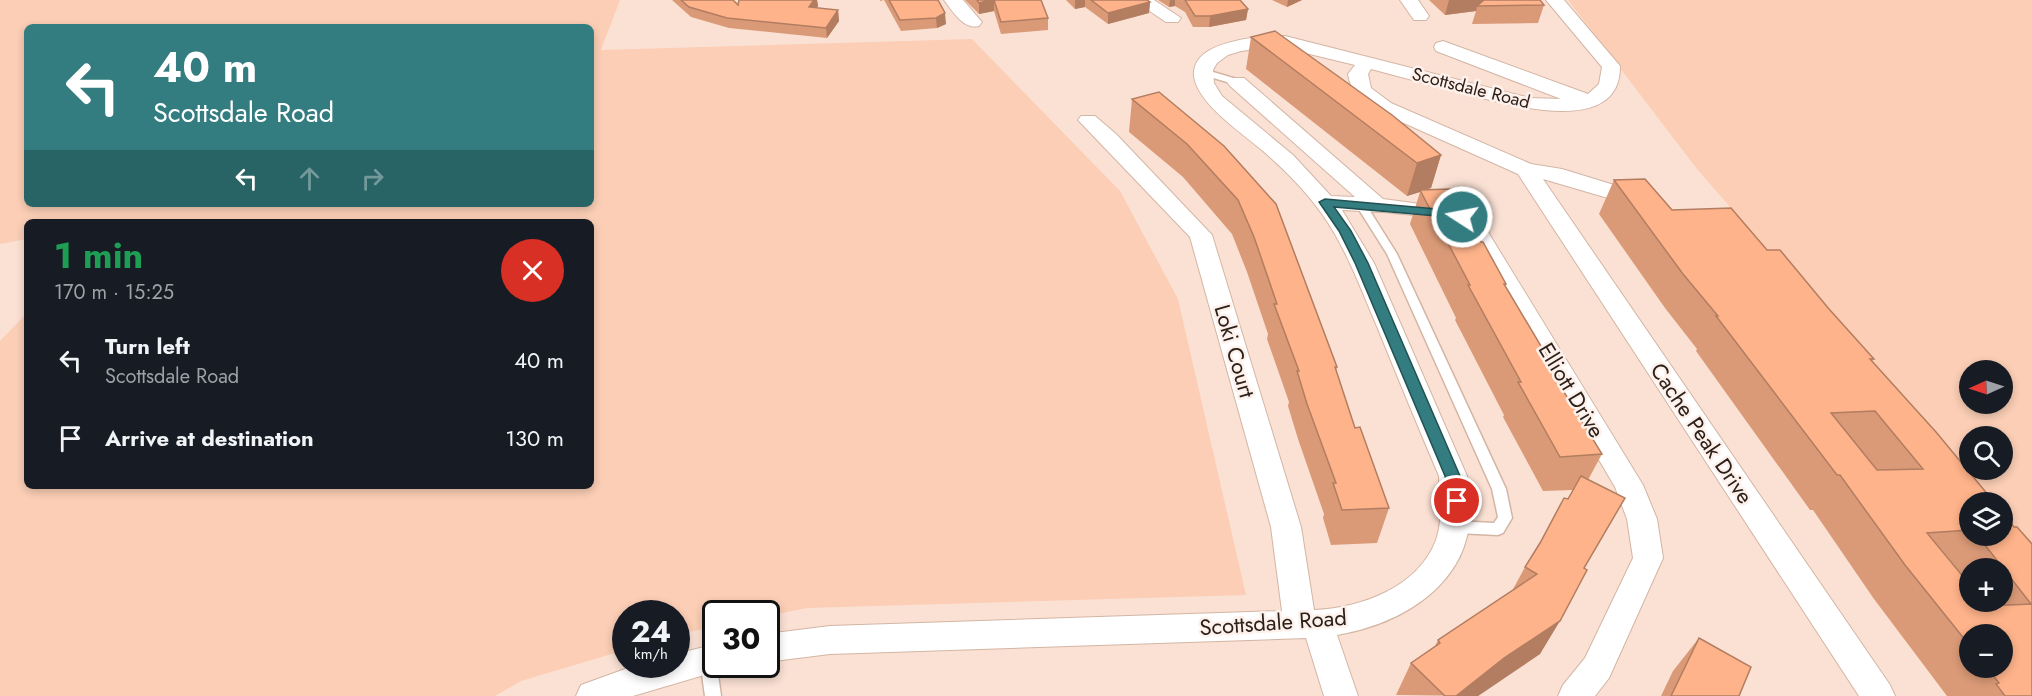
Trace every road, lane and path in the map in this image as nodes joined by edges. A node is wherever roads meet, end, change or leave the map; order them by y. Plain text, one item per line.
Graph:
1 (953, 0) edge
2 (1142, 0) edge
3 (1409, 0) edge
4 (1555, 0) edge
5 (1420, 16) dead end
6 (1172, 18) dead end
7 (973, 22) dead end
8 (1443, 47) dead end
9 (1367, 62) junction
10 (1203, 72) junction
11 (1237, 82) joint
12 (1585, 101) junction
13 (1088, 120) dead end
14 (1526, 170) junction
15 (1325, 202) junction
16 (1370, 206) junction
17 (1665, 208) edge
18 (1456, 527) junction
19 (1309, 624) junction
20 (780, 646) edge
21 (702, 662) edge
22 (713, 678) edge
23 (593, 696) edge
24 (714, 696) edge
25 (1341, 696) edge
26 (1575, 696) edge
27 (1878, 696) edge

1 - 7 street
2 - 6 street
3 - 5 street
4 - 12 street, Scottsdale Road
8 - 12 street
9 - 10 street, Scottsdale Road
9 - 12 street, Scottsdale Road
9 - 14 street, Scottsdale Road
10 - 11 lane
10 - 15 street, Scottsdale Road
11 - 16 street
13 - 19 street, Loki Court
14 - 17 street
14 - 27 street, Cache Peak Drive
15 - 16 street, Elliott Drive
15 - 18 street, Scottsdale Road
16 - 18 lane
16 - 26 street, Elliott Drive
18 - 19 street, Scottsdale Road
19 - 20 street, Scottsdale Road
19 - 25 street, Loki Court
21 - 23 street
22 - 24 lane

